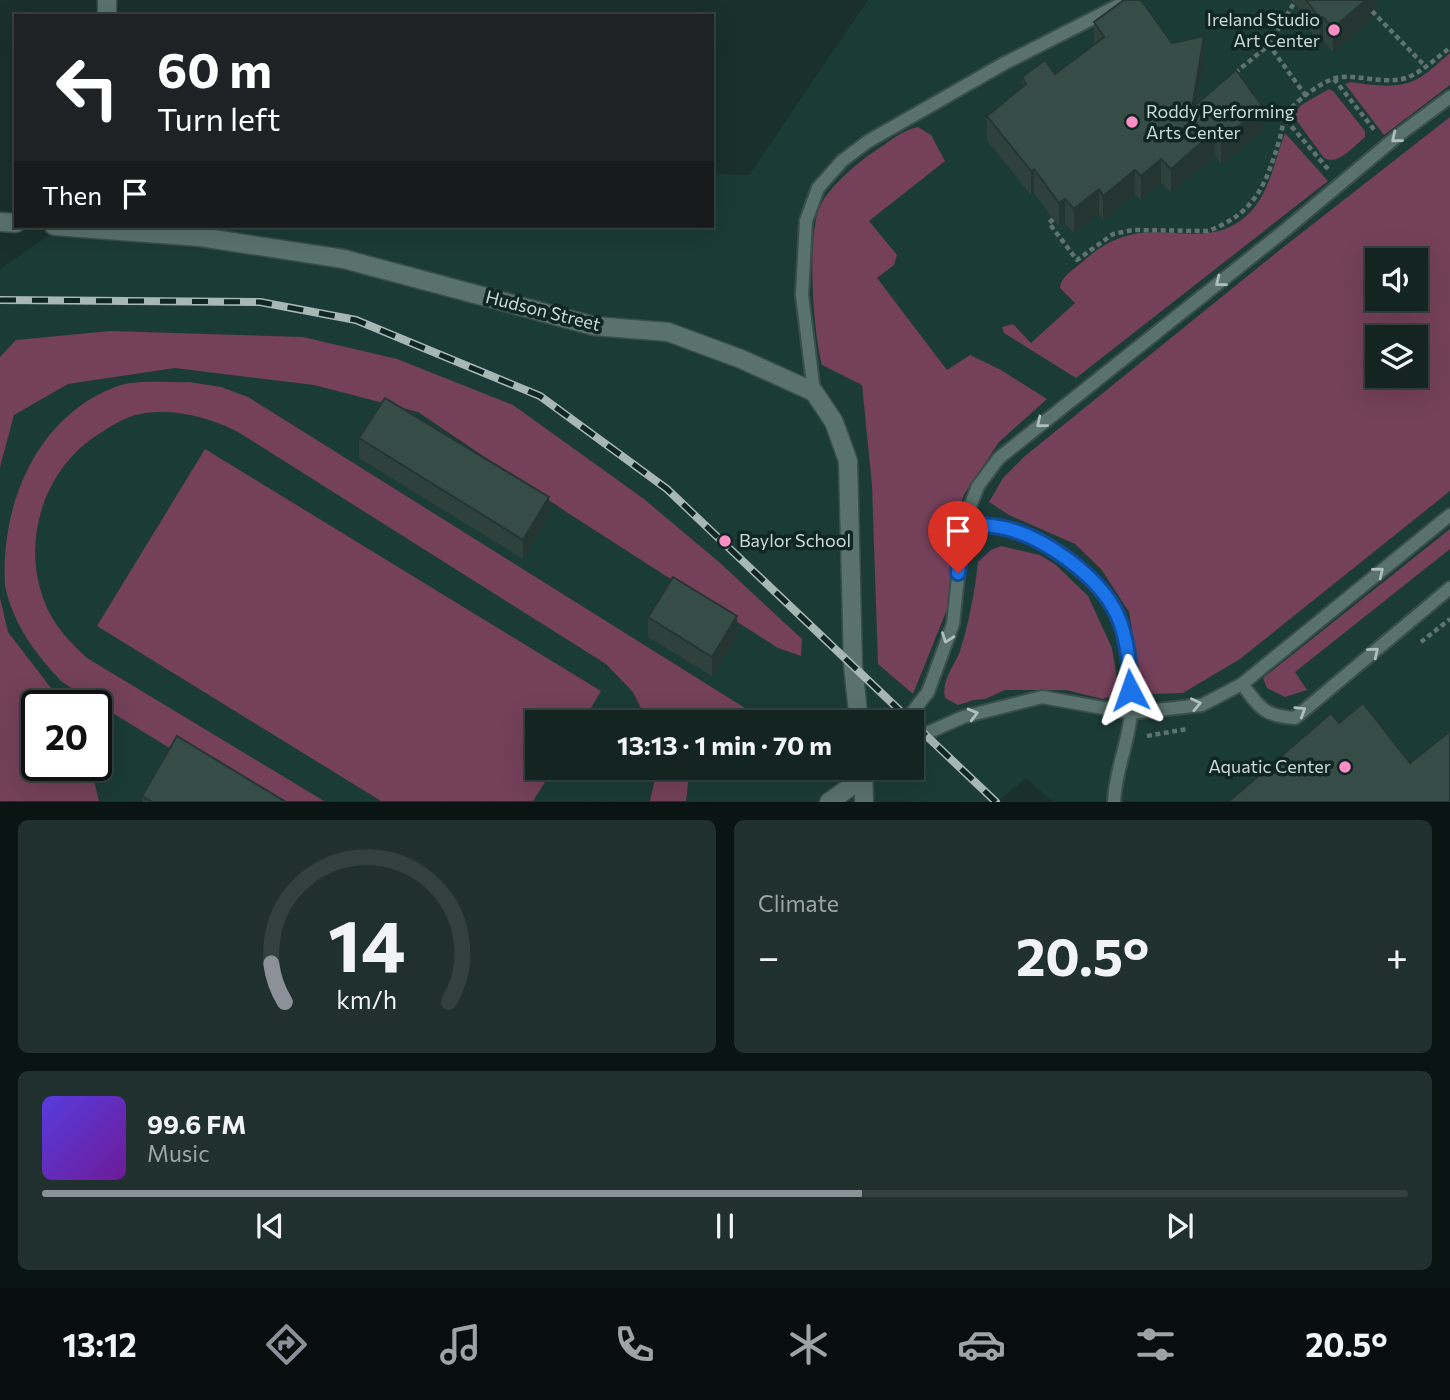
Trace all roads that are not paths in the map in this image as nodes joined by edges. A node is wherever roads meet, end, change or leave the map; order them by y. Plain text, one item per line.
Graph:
1 (1129, 0) edge
2 (1450, 97) edge
3 (100, 228) edge
4 (170, 231) edge
5 (814, 392) junction
6 (1450, 515) edge
7 (964, 523) junction
8 (1450, 588) edge
9 (1242, 684) junction
10 (858, 710) edge
11 (914, 710) edge
12 (1131, 713) junction
13 (924, 735) edge
14 (857, 780) edge
15 (868, 780) edge
16 (829, 802) edge
17 (864, 802) edge
18 (1114, 802) edge

1 - 5 lane
2 -> 7 lane
3 - 4 street, Hudson Street
4 - 5 street, Hudson Street
5 - 10 street
9 -> 6 lane
7 -> 11 lane
7 - 12 lane
9 -> 8 lane
12 -> 9 lane
13 -> 12 lane
12 - 18 lane
14 - 16 street
15 - 17 street

